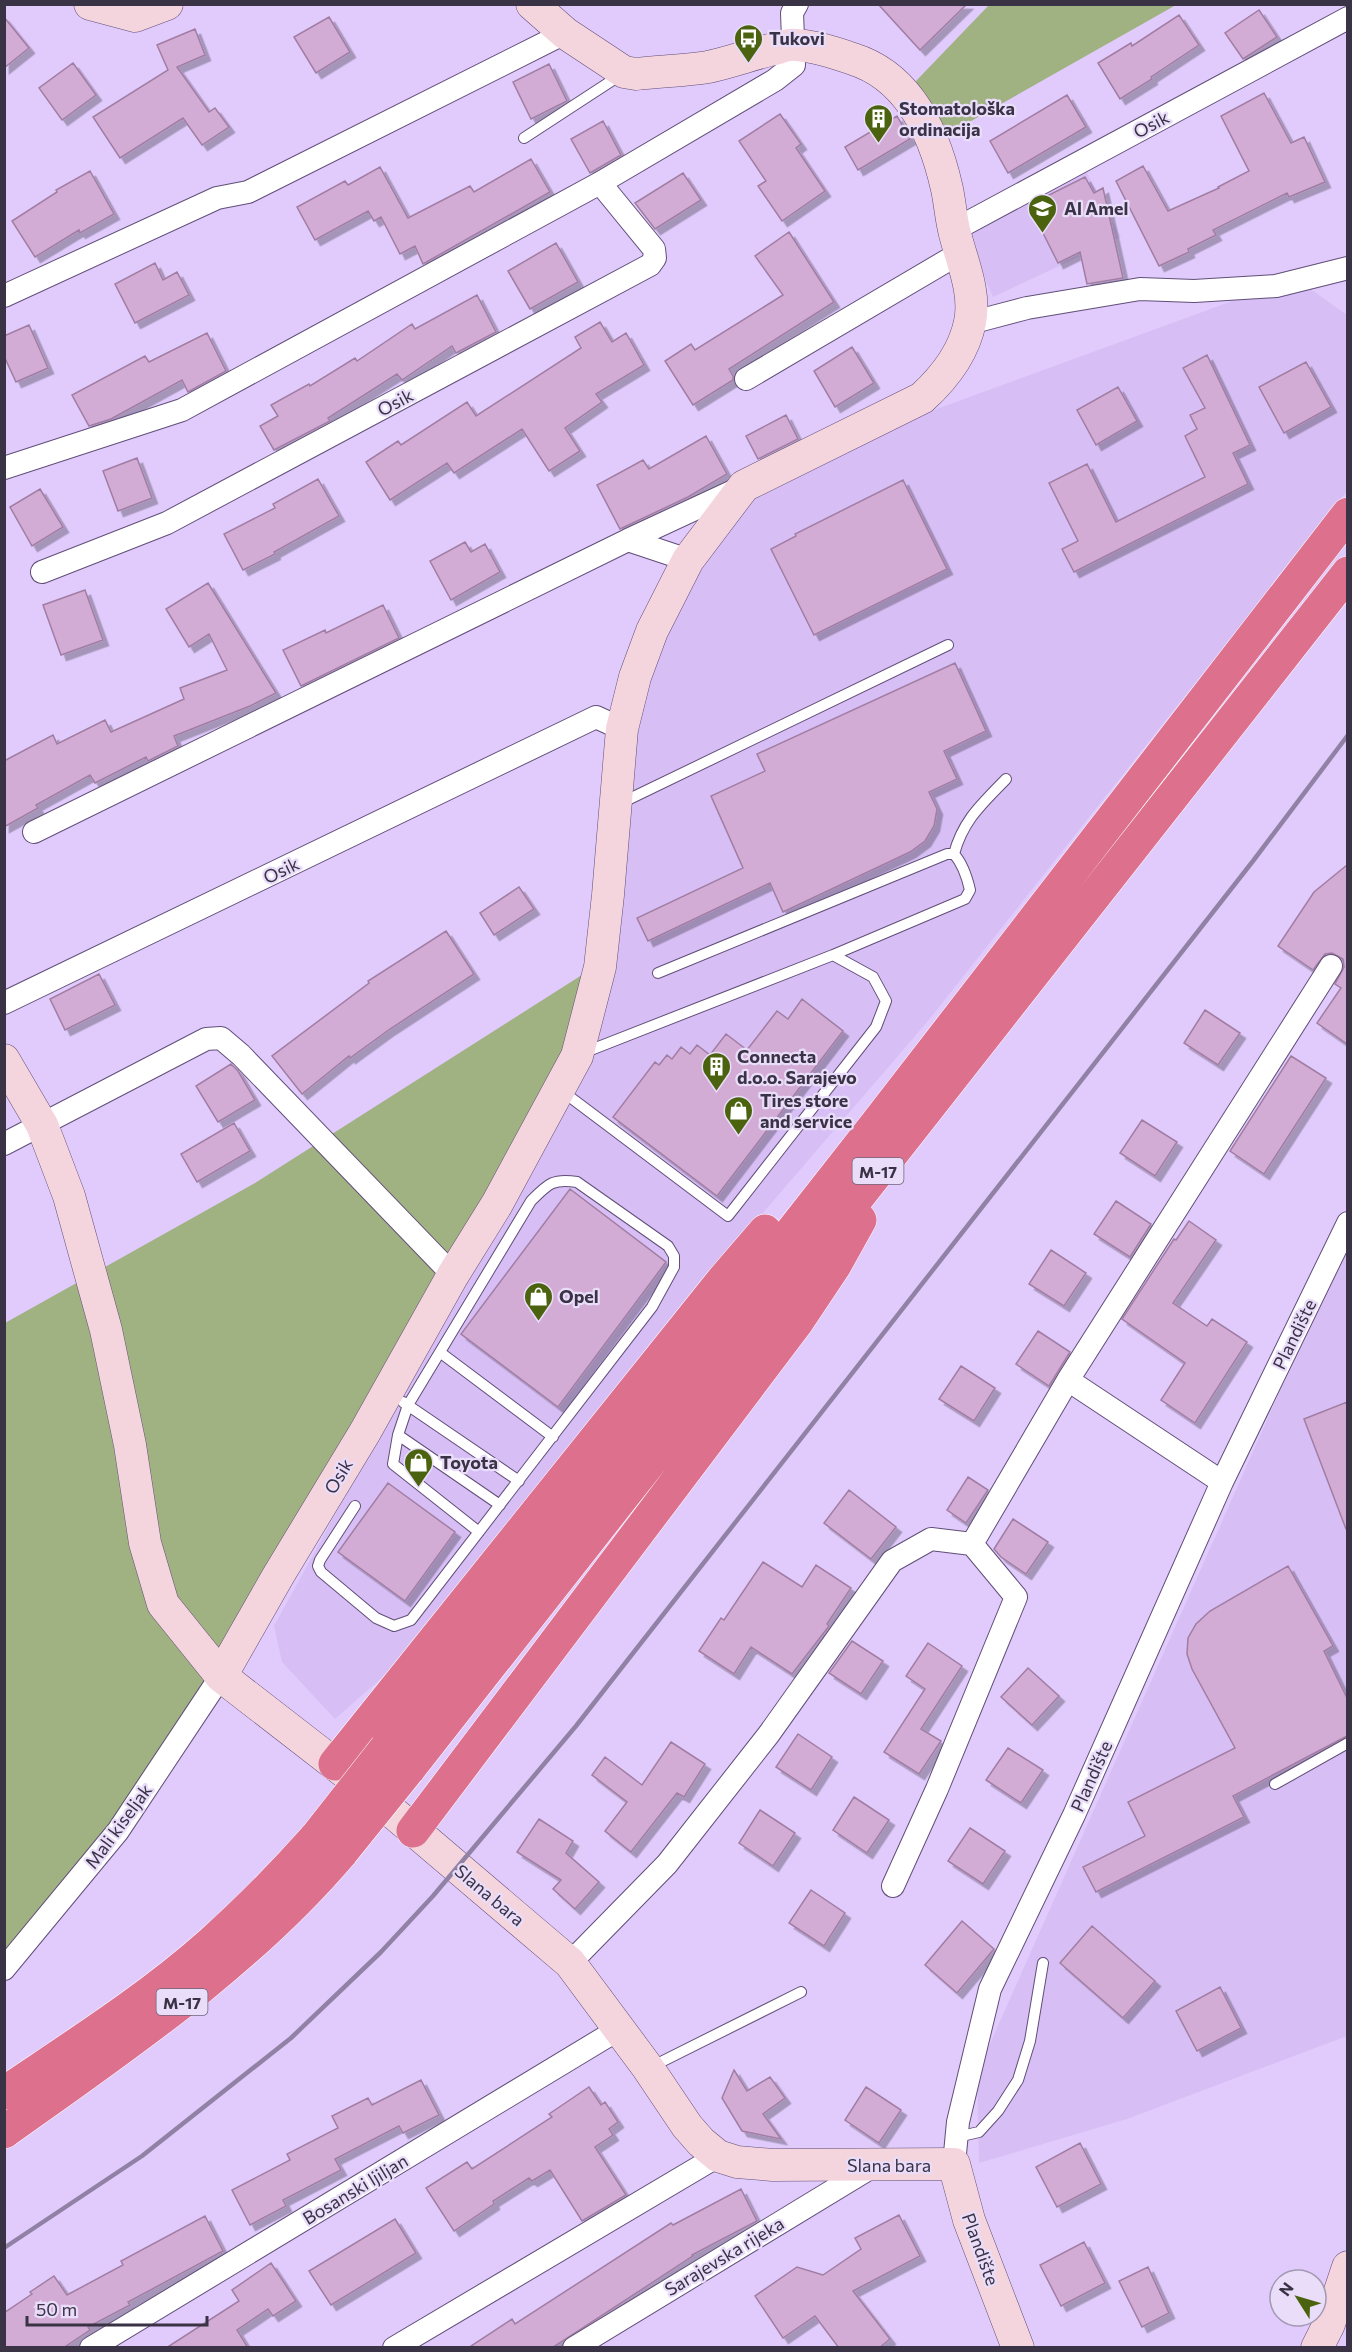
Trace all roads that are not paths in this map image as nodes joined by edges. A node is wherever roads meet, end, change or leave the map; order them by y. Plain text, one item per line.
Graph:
1 (90, 4) edge
2 (167, 4) edge
3 (532, 4) edge
4 (797, 4) edge
5 (1347, 18) edge
6 (565, 33) junction
7 (794, 44) junction
8 (624, 72) junction
9 (525, 138) dead end
10 (600, 183) junction
11 (957, 242) junction
12 (1347, 268) edge
13 (4, 296) edge
14 (970, 323) junction
15 (747, 379) dead end
16 (4, 468) edge
17 (744, 486) junction
18 (1347, 514) edge
19 (628, 540) junction
20 (688, 560) junction
21 (42, 572) dead end
22 (1347, 573) edge
23 (948, 645) dead end
24 (622, 729) junction
25 (1006, 779) dead end
26 (616, 806) junction
27 (34, 832) dead end
28 (954, 854) junction
29 (833, 955) junction
30 (1331, 966) dead end
31 (658, 973) dead end
32 (4, 1003) edge
33 (577, 1056) junction
34 (4, 1060) edge
35 (560, 1089) junction
36 (42, 1125) junction
37 (889, 1132) junction
38 (4, 1144) edge
39 (1347, 1223) edge
40 (453, 1275) junction
41 (441, 1353) junction
42 (1068, 1380) junction
43 (397, 1399) junction
44 (398, 1435) junction
45 (553, 1437) junction
46 (519, 1481) junction
47 (1222, 1482) junction
48 (355, 1506) dead end
49 (500, 1506) junction
50 (479, 1532) junction
51 (972, 1544) junction
52 (221, 1676) junction
53 (1347, 1743) edge
54 (335, 1764) junction
55 (1275, 1784) dead end
56 (413, 1831) junction
57 (330, 1844) junction
58 (893, 1886) dead end
59 (570, 1963) junction
60 (1043, 1963) dead end
61 (4, 1969) edge
62 (801, 1992) dead end
63 (619, 2029) junction
64 (648, 2068) junction
65 (4, 2093) edge
66 (4, 2132) edge
67 (955, 2150) junction
68 (718, 2156) junction
69 (875, 2165) junction
70 (1347, 2267) edge
71 (91, 2348) edge
72 (394, 2348) edge
73 (574, 2348) edge
74 (1018, 2348) edge
75 (1317, 2348) edge

1 - 2 main road
3 - 6 main road
4 - 7 street
5 - 11 street, Osik
6 - 8 main road
6 - 13 street
7 - 8 main road, Osik
7 - 10 street
7 - 11 main road, Osik
8 - 9 lane
10 - 16 street
10 - 21 street, Osik
11 - 14 main road, Osik
11 - 15 street, Osik
12 - 14 street
14 - 17 main road, Osik
17 - 19 street, Osik
17 - 20 main road, Osik
18 - 37 highway, M-17
19 - 20 street
19 - 27 street, Osik
20 - 24 main road, Osik
22 - 37 highway, M-17
23 - 26 lane
24 - 26 main road, Osik
24 - 32 street, Osik
25 - 28 lane
26 - 33 main road, Osik
28 - 29 lane
28 - 31 lane
29 - 33 lane
29 - 35 lane
30 - 42 street
33 - 35 main road, Osik
34 - 36 main road, Slana bara
35 - 40 main road, Osik
36 - 38 street
36 - 40 street
36 - 52 main road, Slana bara
37 - 54 highway
37 - 56 highway
37 - 57 highway, M-17, bridge
39 - 47 street, Plandište
40 - 43 main road, Osik
41 - 43 lane
41 - 45 lane
41 - 45 lane
42 - 47 street
42 - 51 street
43 - 44 lane
43 - 46 lane
43 - 52 main road, Osik
44 - 49 lane
44 - 50 lane
45 - 46 lane
46 - 49 lane
47 - 67 street, Plandište
48 - 50 lane
49 - 50 lane
51 - 58 street
51 - 59 street
52 - 54 main road, Slana bara
52 - 61 street, Mali kiseljak
53 - 55 lane
54 - 56 main road, Slana bara
56 - 59 main road, Slana bara
57 - 65 highway, M-17
57 - 66 highway, M-17
59 - 63 main road, Slana bara
60 - 67 lane
62 - 64 lane
63 - 64 main road, Slana bara
63 - 71 street, Bosanski ljiljan
64 - 68 main road, Slana bara
67 - 69 main road, Slana bara
67 - 74 main road, Plandište
68 - 69 main road, Slana bara
68 - 72 street
69 - 73 street, Sarajevska rijeka
70 - 75 main road

